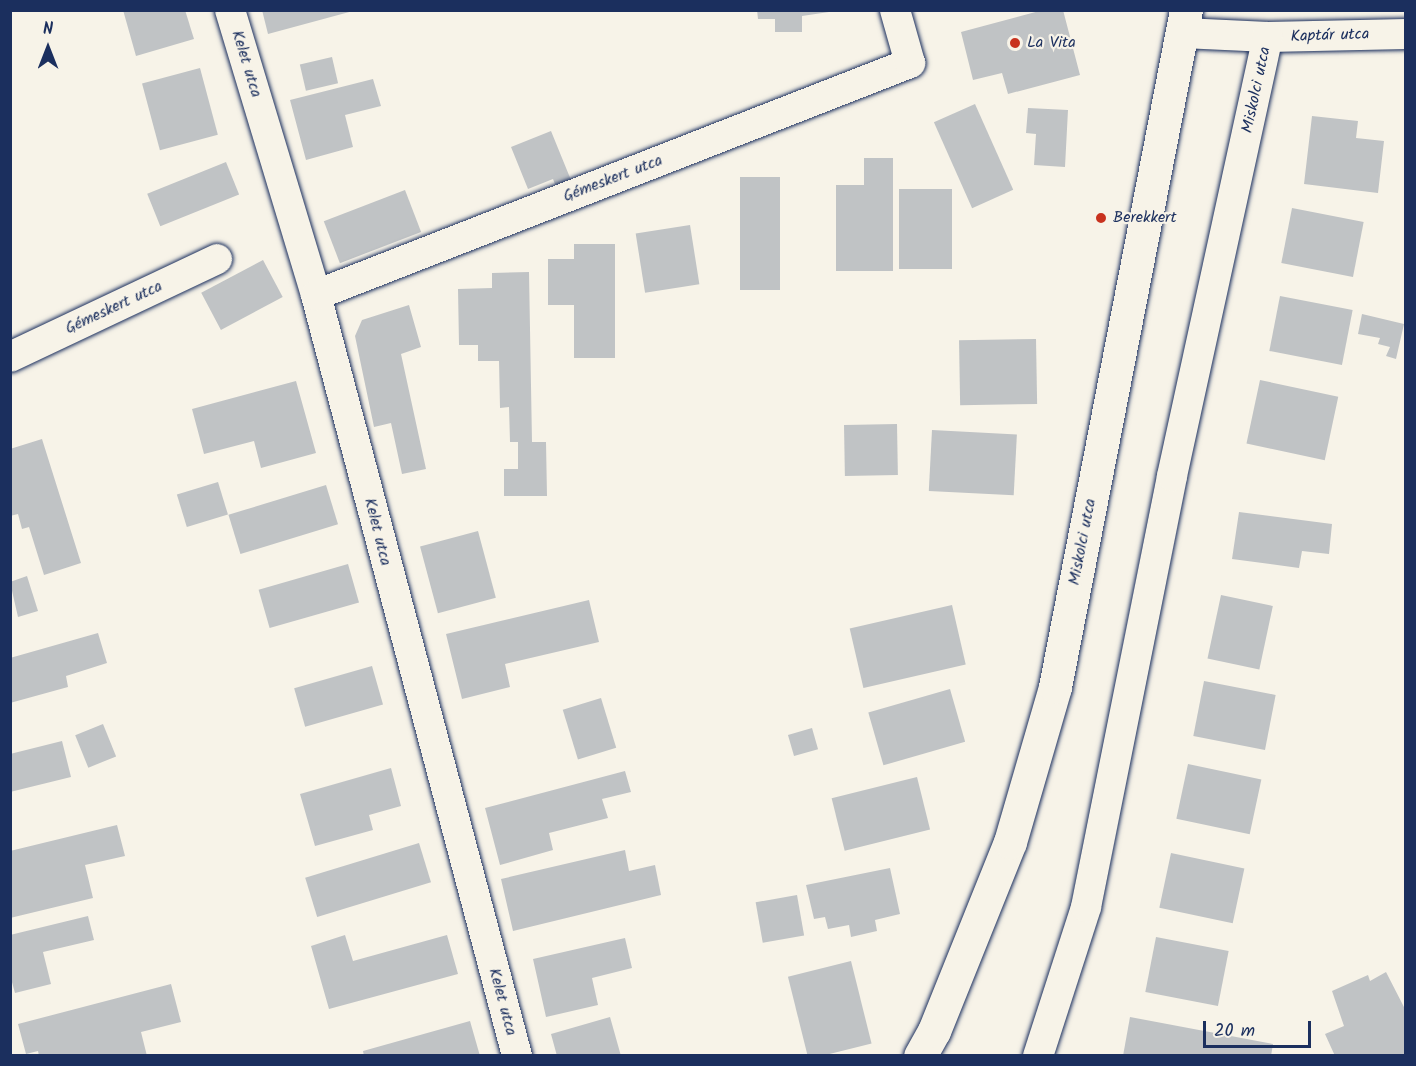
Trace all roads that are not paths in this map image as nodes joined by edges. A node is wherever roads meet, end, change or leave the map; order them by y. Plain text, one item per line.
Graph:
1 (230, 10) edge
2 (895, 10) edge
3 (1185, 22) edge
4 (1406, 34) edge
5 (1268, 37) junction
6 (217, 259) dead end
7 (316, 295) junction
8 (10, 357) edge
9 (517, 1056) edge
10 (920, 1056) edge
11 (1038, 1056) edge

1 - 7 street, Kelet utca
2 - 7 street, Gémeskert utca
3 - 5 street, Kaptár utca
3 - 10 main road, Miskolci utca
4 - 5 street, Kaptár utca
5 - 11 street, Miskolci utca
6 - 8 street, Gémeskert utca
7 - 9 street, Kelet utca

